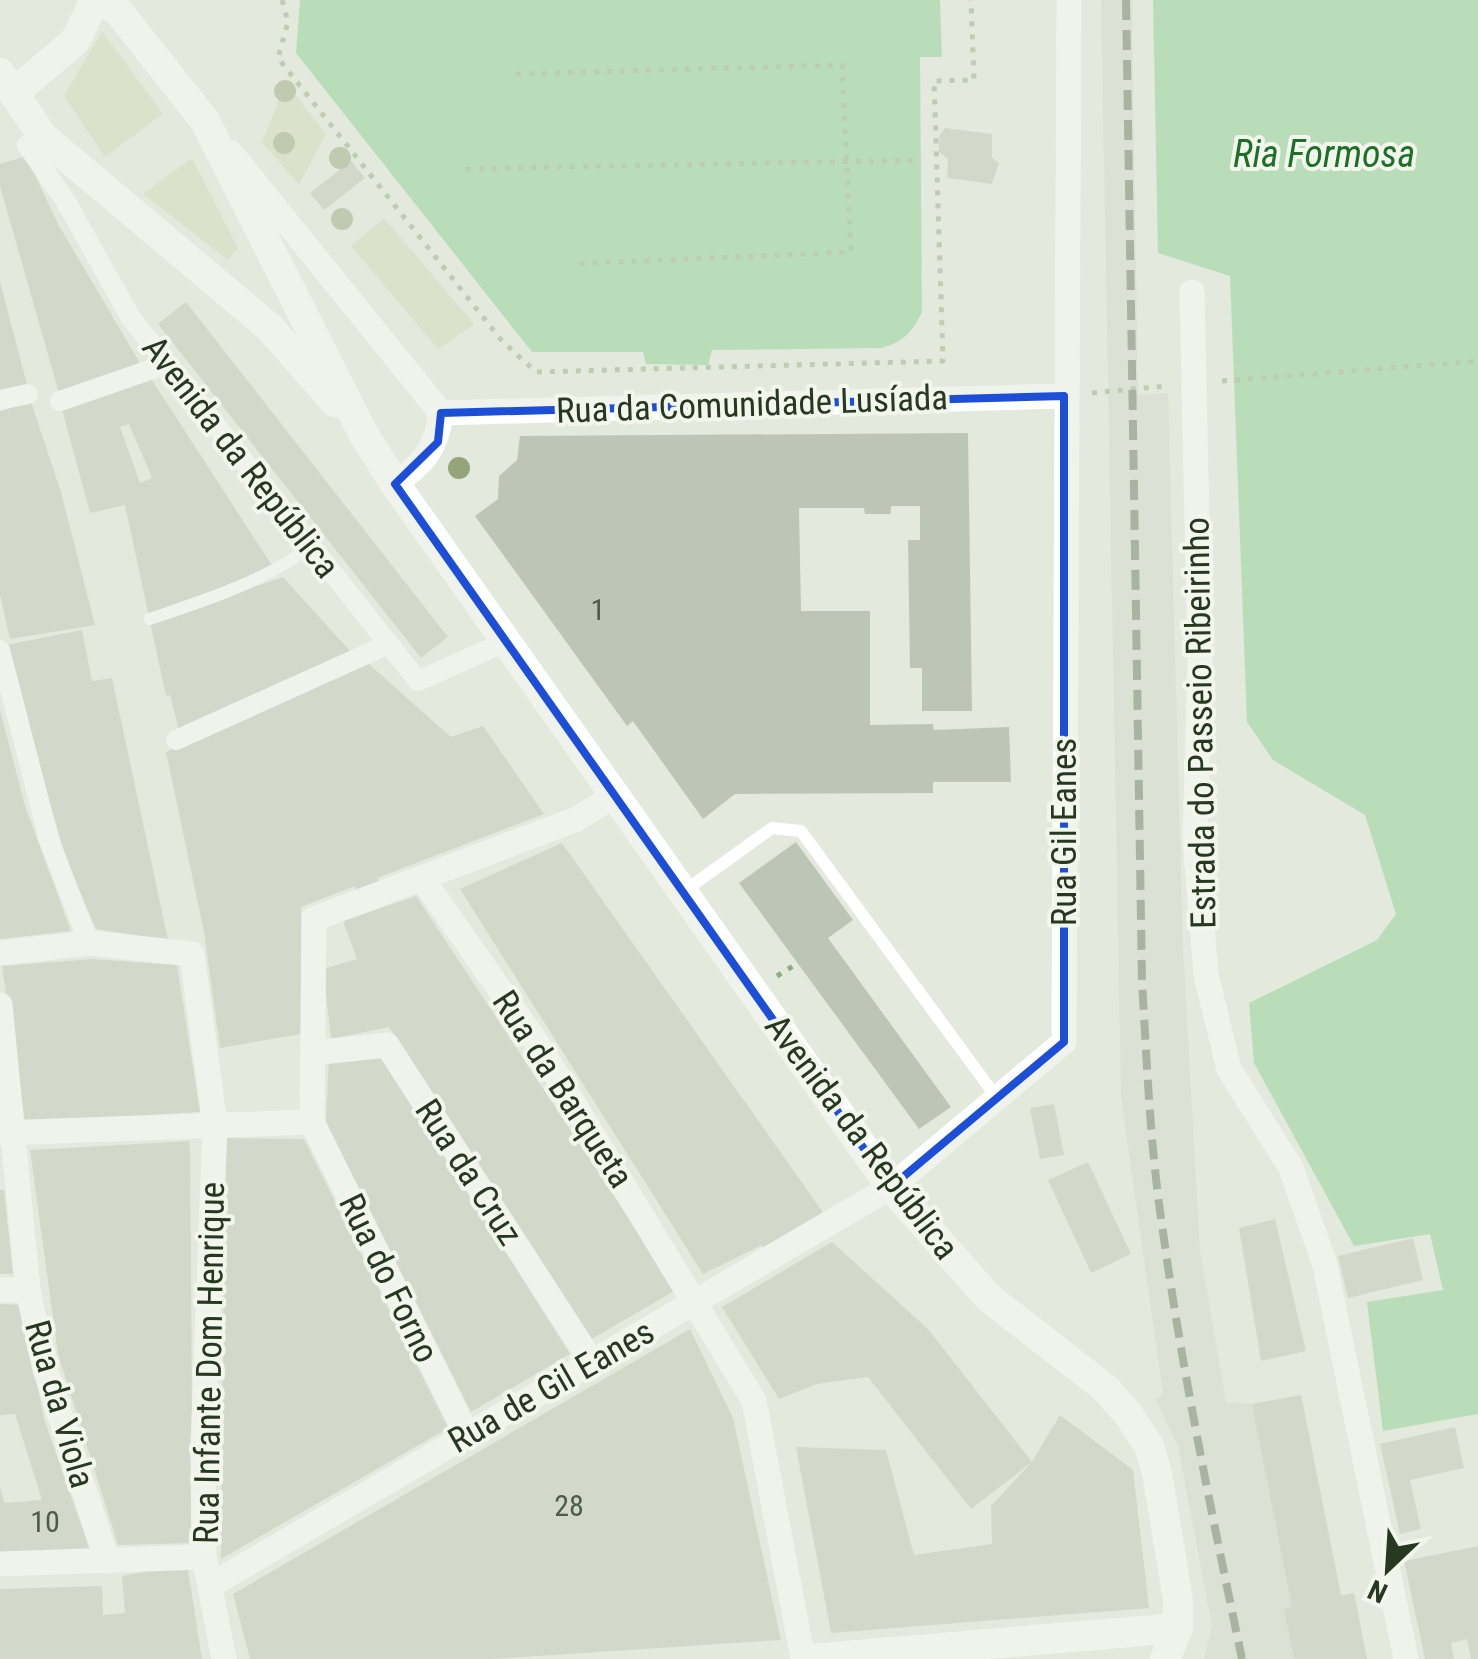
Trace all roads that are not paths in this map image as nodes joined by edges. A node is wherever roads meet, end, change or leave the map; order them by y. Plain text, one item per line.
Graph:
1 (95, 0) edge
2 (103, 0) edge
3 (139, 0) edge
4 (1069, 0) edge
5 (164, 68) junction
6 (7, 88) edge
7 (205, 121) junction
8 (28, 145) dead end
9 (1192, 292) dead end
10 (167, 364) junction
11 (28, 394) dead end
12 (1064, 396) junction
13 (0, 400) edge
14 (60, 401) dead end
15 (441, 413) junction
16 (364, 434) junction
17 (395, 484) junction
18 (312, 546) junction
19 (150, 619) dead end
20 (505, 642) junction
21 (389, 644) junction
22 (0, 650) edge
23 (176, 740) dead end
24 (614, 795) junction
25 (424, 881) junction
26 (683, 892) junction
27 (89, 943) junction
28 (0, 953) edge
29 (0, 1005) edge
30 (312, 1053) junction
31 (997, 1098) junction
32 (312, 1122) junction
33 (215, 1125) junction
34 (7, 1133) edge
35 (891, 1187) junction
36 (0, 1290) edge
37 (28, 1290) junction
38 (697, 1300) junction
39 (592, 1362) junction
40 (467, 1435) junction
41 (204, 1557) junction
42 (107, 1561) junction
43 (0, 1564) edge
44 (211, 1585) junction
45 (1178, 1628) junction
46 (1078, 1648) edge
47 (224, 1659) edge
48 (806, 1659) edge
49 (1106, 1659) edge
50 (1165, 1659) edge
51 (1406, 1659) edge

1 - 6 street
2 - 5 street, Avenida da República
3 - 5 street, Avenida da República
4 - 12 street, Rua Gil Eanes
5 - 7 street, Avenida da República
6 - 16 street, Avenida da República
7 - 15 street, Avenida da República
7 - 16 street, Avenida da República
8 - 10 street, Avenida da República
9 - 51 street, Estrada do Passeio Ribeirinho
10 - 14 street
10 - 18 street, Avenida da República
11 - 13 street
12 - 15 street, Rua da Comunidade Lusíada
12 - 31 street, Rua Gil Eanes
15 - 17 street
16 - 17 street, Avenida da República
17 - 20 street, Avenida da República
18 - 19 lane
18 - 21 street, Avenida da República
20 - 21 street, Avenida da República
20 - 24 street, Avenida da República
21 - 23 street
22 - 27 street
24 - 25 street
24 - 26 street, Avenida da República
25 - 30 street
25 - 38 street, Rua da Barqueta
26 - 31 lane
26 - 35 street, Avenida da República
27 - 28 street
27 - 33 street, Rua Infante Dom Henrique
29 - 34 street, Rua da Viola
30 - 32 street
30 - 39 street, Rua da Cruz
31 - 35 street, Rua Gil Eanes
32 - 33 street
32 - 40 street, Rua do Forno
33 - 34 street
33 - 41 street, Rua Infante Dom Henrique
34 - 37 street, Rua da Viola
35 - 38 street, Rua de Gil Eanes
35 - 45 street, Avenida da República
36 - 37 street
37 - 42 street, Rua da Viola
38 - 39 street, Rua de Gil Eanes
38 - 48 street, Rua da Barqueta
39 - 40 street, Rua de Gil Eanes
40 - 44 street, Rua de Gil Eanes
41 - 42 street
41 - 44 street, Rua Infante Dom Henrique
42 - 43 street
44 - 47 street, Rua Infante Dom Henrique
45 - 46 street
45 - 50 street
46 - 48 street
46 - 49 street

